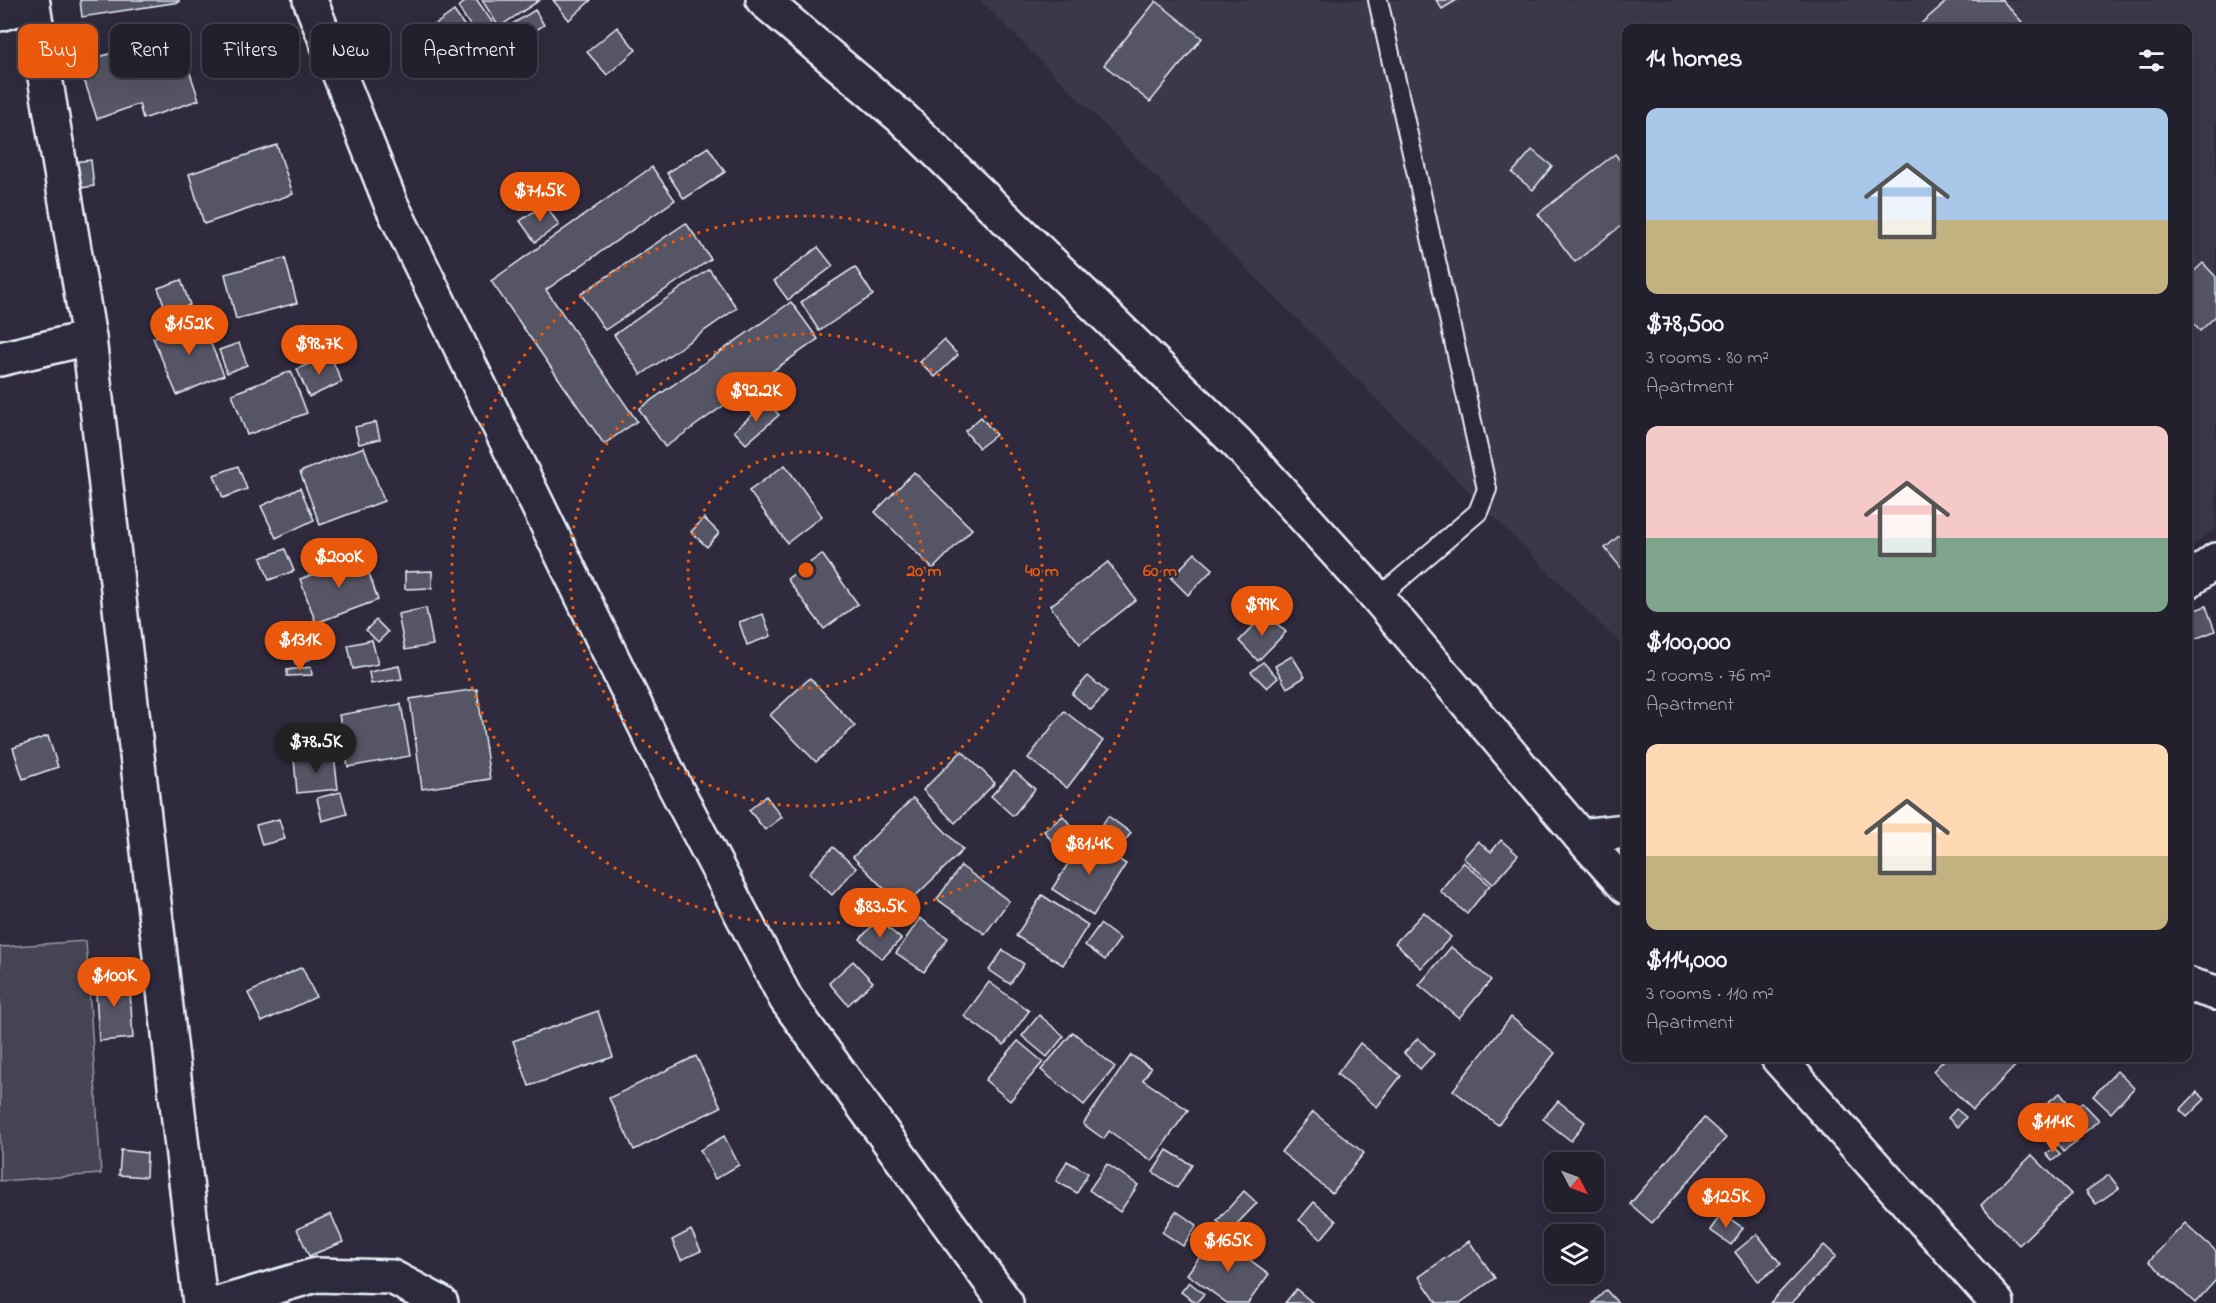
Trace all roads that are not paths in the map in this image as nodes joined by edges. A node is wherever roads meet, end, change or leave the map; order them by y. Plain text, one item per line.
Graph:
1 (310, 0) edge
2 (763, 0) edge
3 (1378, 0) edge
4 (32, 2) edge
5 (0, 14) edge
6 (89, 338) junction
7 (0, 359) edge
8 (2216, 560) edge
9 (2192, 578) edge
10 (1378, 598) junction
11 (1622, 831) edge
12 (1580, 836) junction
13 (1622, 883) edge
14 (2192, 986) edge
15 (2216, 993) edge
16 (1782, 1062) edge
17 (200, 1303) edge
18 (221, 1303) edge
19 (441, 1303) edge
20 (1006, 1303) edge
21 (1996, 1303) edge

1 - 20 street
2 - 10 street
3 - 10 lane
4 - 5 street
4 - 6 street
6 - 7 street
6 - 17 street
8 - 9 street
10 - 12 street
11 - 12 street
12 - 13 street
14 - 15 street
16 - 21 street
18 - 19 street

